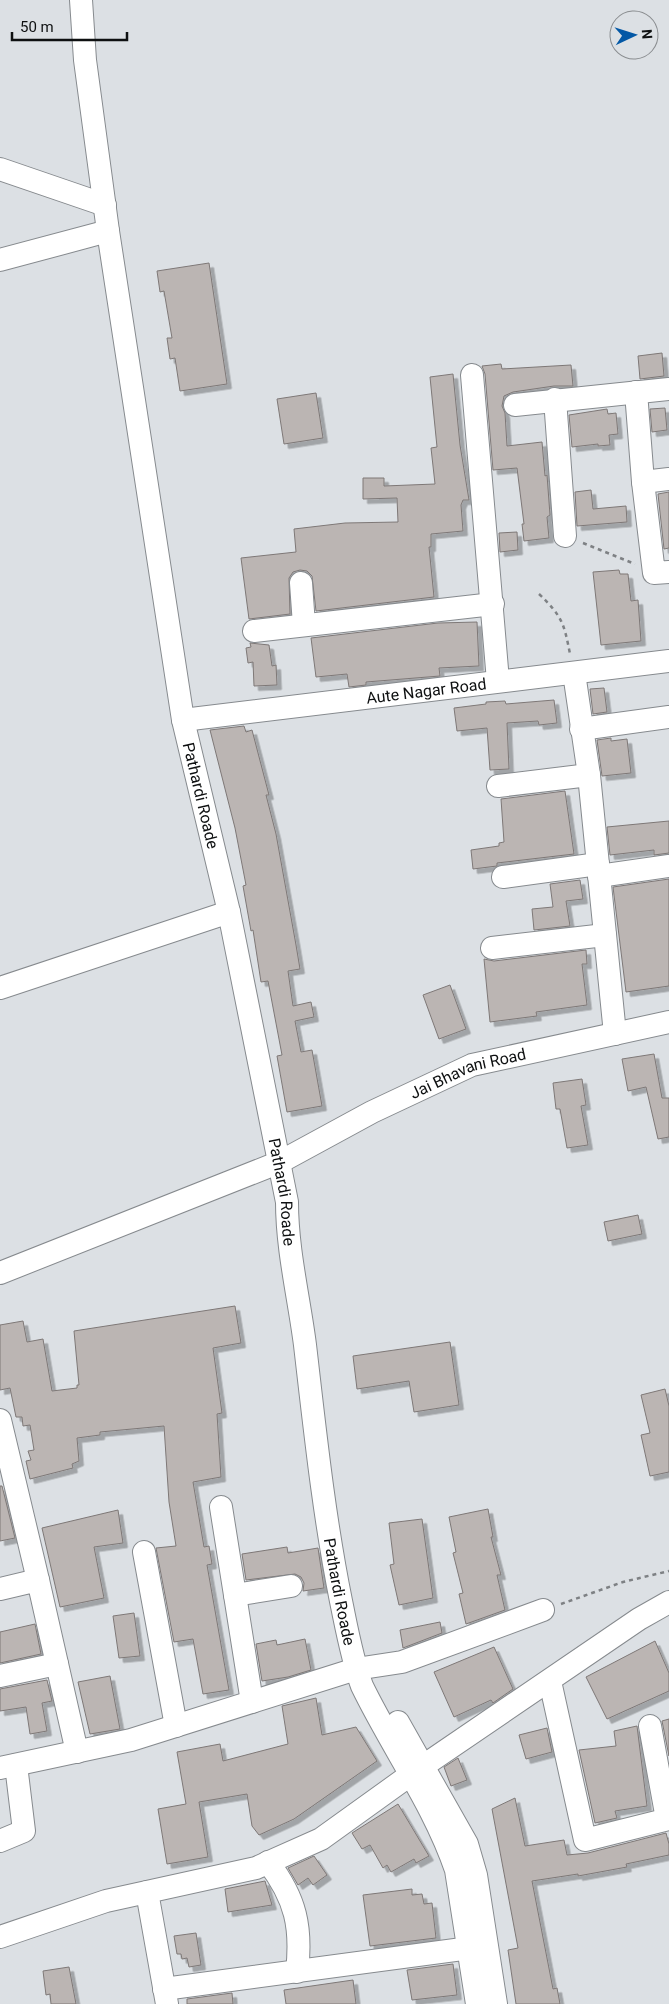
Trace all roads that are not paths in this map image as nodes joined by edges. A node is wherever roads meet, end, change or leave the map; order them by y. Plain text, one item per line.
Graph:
1 (81, 0) edge
2 (0, 169) edge
3 (105, 205) junction
4 (108, 231) junction
5 (0, 260) edge
6 (472, 375) dead end
7 (669, 389) edge
8 (636, 392) junction
9 (555, 399) junction
10 (515, 405) dead end
11 (669, 479) edge
12 (643, 482) junction
13 (565, 536) road end
14 (662, 572) edge
15 (301, 584) dead end
16 (493, 604) junction
17 (304, 625) junction
18 (254, 631) dead end
19 (669, 660) edge
20 (574, 673) junction
21 (498, 681) junction
22 (669, 717) edge
23 (183, 720) junction
24 (581, 729) junction
25 (589, 775) junction
26 (498, 786) dead end
27 (669, 866) edge
28 (598, 870) junction
29 (503, 877) dead end
30 (229, 912) junction
31 (605, 935) junction
32 (492, 948) dead end
33 (0, 988) edge
34 (669, 1022) edge
35 (615, 1034) junction
36 (280, 1162) junction
37 (0, 1273) edge
38 (0, 1420) edge
39 (221, 1507) dead end
40 (144, 1552) dead end
41 (38, 1580) junction
42 (290, 1586) dead end
43 (0, 1589) edge
44 (235, 1595) junction
45 (669, 1602) edge
46 (543, 1610) road end
47 (57, 1664) junction
48 (363, 1668) junction
49 (0, 1676) edge
50 (550, 1681) junction
51 (252, 1702) junction
52 (176, 1726) junction
53 (650, 1726) dead end
54 (77, 1752) junction
55 (8, 1766) edge
56 (417, 1770) junction
57 (668, 1819) edge
58 (0, 1840) edge
59 (268, 1862) junction
60 (147, 1892) junction
61 (0, 1936) edge
62 (470, 1948) junction
63 (297, 1972) junction
64 (166, 1996) edge
65 (477, 2004) edge
66 (496, 2004) edge

1 - 3 street, Pathardi Roade
2 - 3 street
3 - 4 street, Pathardi Roade
4 - 5 street
4 - 23 street, Pathardi Roade
6 - 16 street
7 - 8 street
8 - 9 street
8 - 12 street
9 - 10 street
9 - 13 street
11 - 12 street
12 - 14 street
15 - 17 street
16 - 17 street
16 - 21 street
17 - 18 street
19 - 20 street, Aute Nagar Road
20 - 21 street, Aute Nagar Road
20 - 24 street
21 - 23 street, Aute Nagar Road
22 - 24 street
23 - 30 street, Pathardi Roade
24 - 25 street
25 - 26 street
25 - 28 street
27 - 28 street
28 - 29 street
28 - 31 street
30 - 33 street
30 - 36 street, Pathardi Roade
31 - 32 street
31 - 35 street
34 - 35 street, Jai Bhavani Road
35 - 36 street, Jai Bhavani Road
36 - 37 street, Jai Bhavani Road
36 - 48 street, Pathardi Roade
38 - 41 street
39 - 44 street
40 - 52 street
41 - 43 street
41 - 47 street
42 - 44 street
44 - 51 street
45 - 50 street
46 - 48 street
47 - 49 street
47 - 54 street
48 - 51 street
48 - 56 street, Pathardi Roade
50 - 56 street
50 - 57 street
51 - 52 street
52 - 54 street
53 - 57 street
54 - 55 street
55 - 58 street
56 - 59 street
56 - 62 street
56 - 66 street
59 - 60 street
59 - 63 street
60 - 61 street
60 - 64 street
62 - 63 street
62 - 65 street
63 - 64 street

